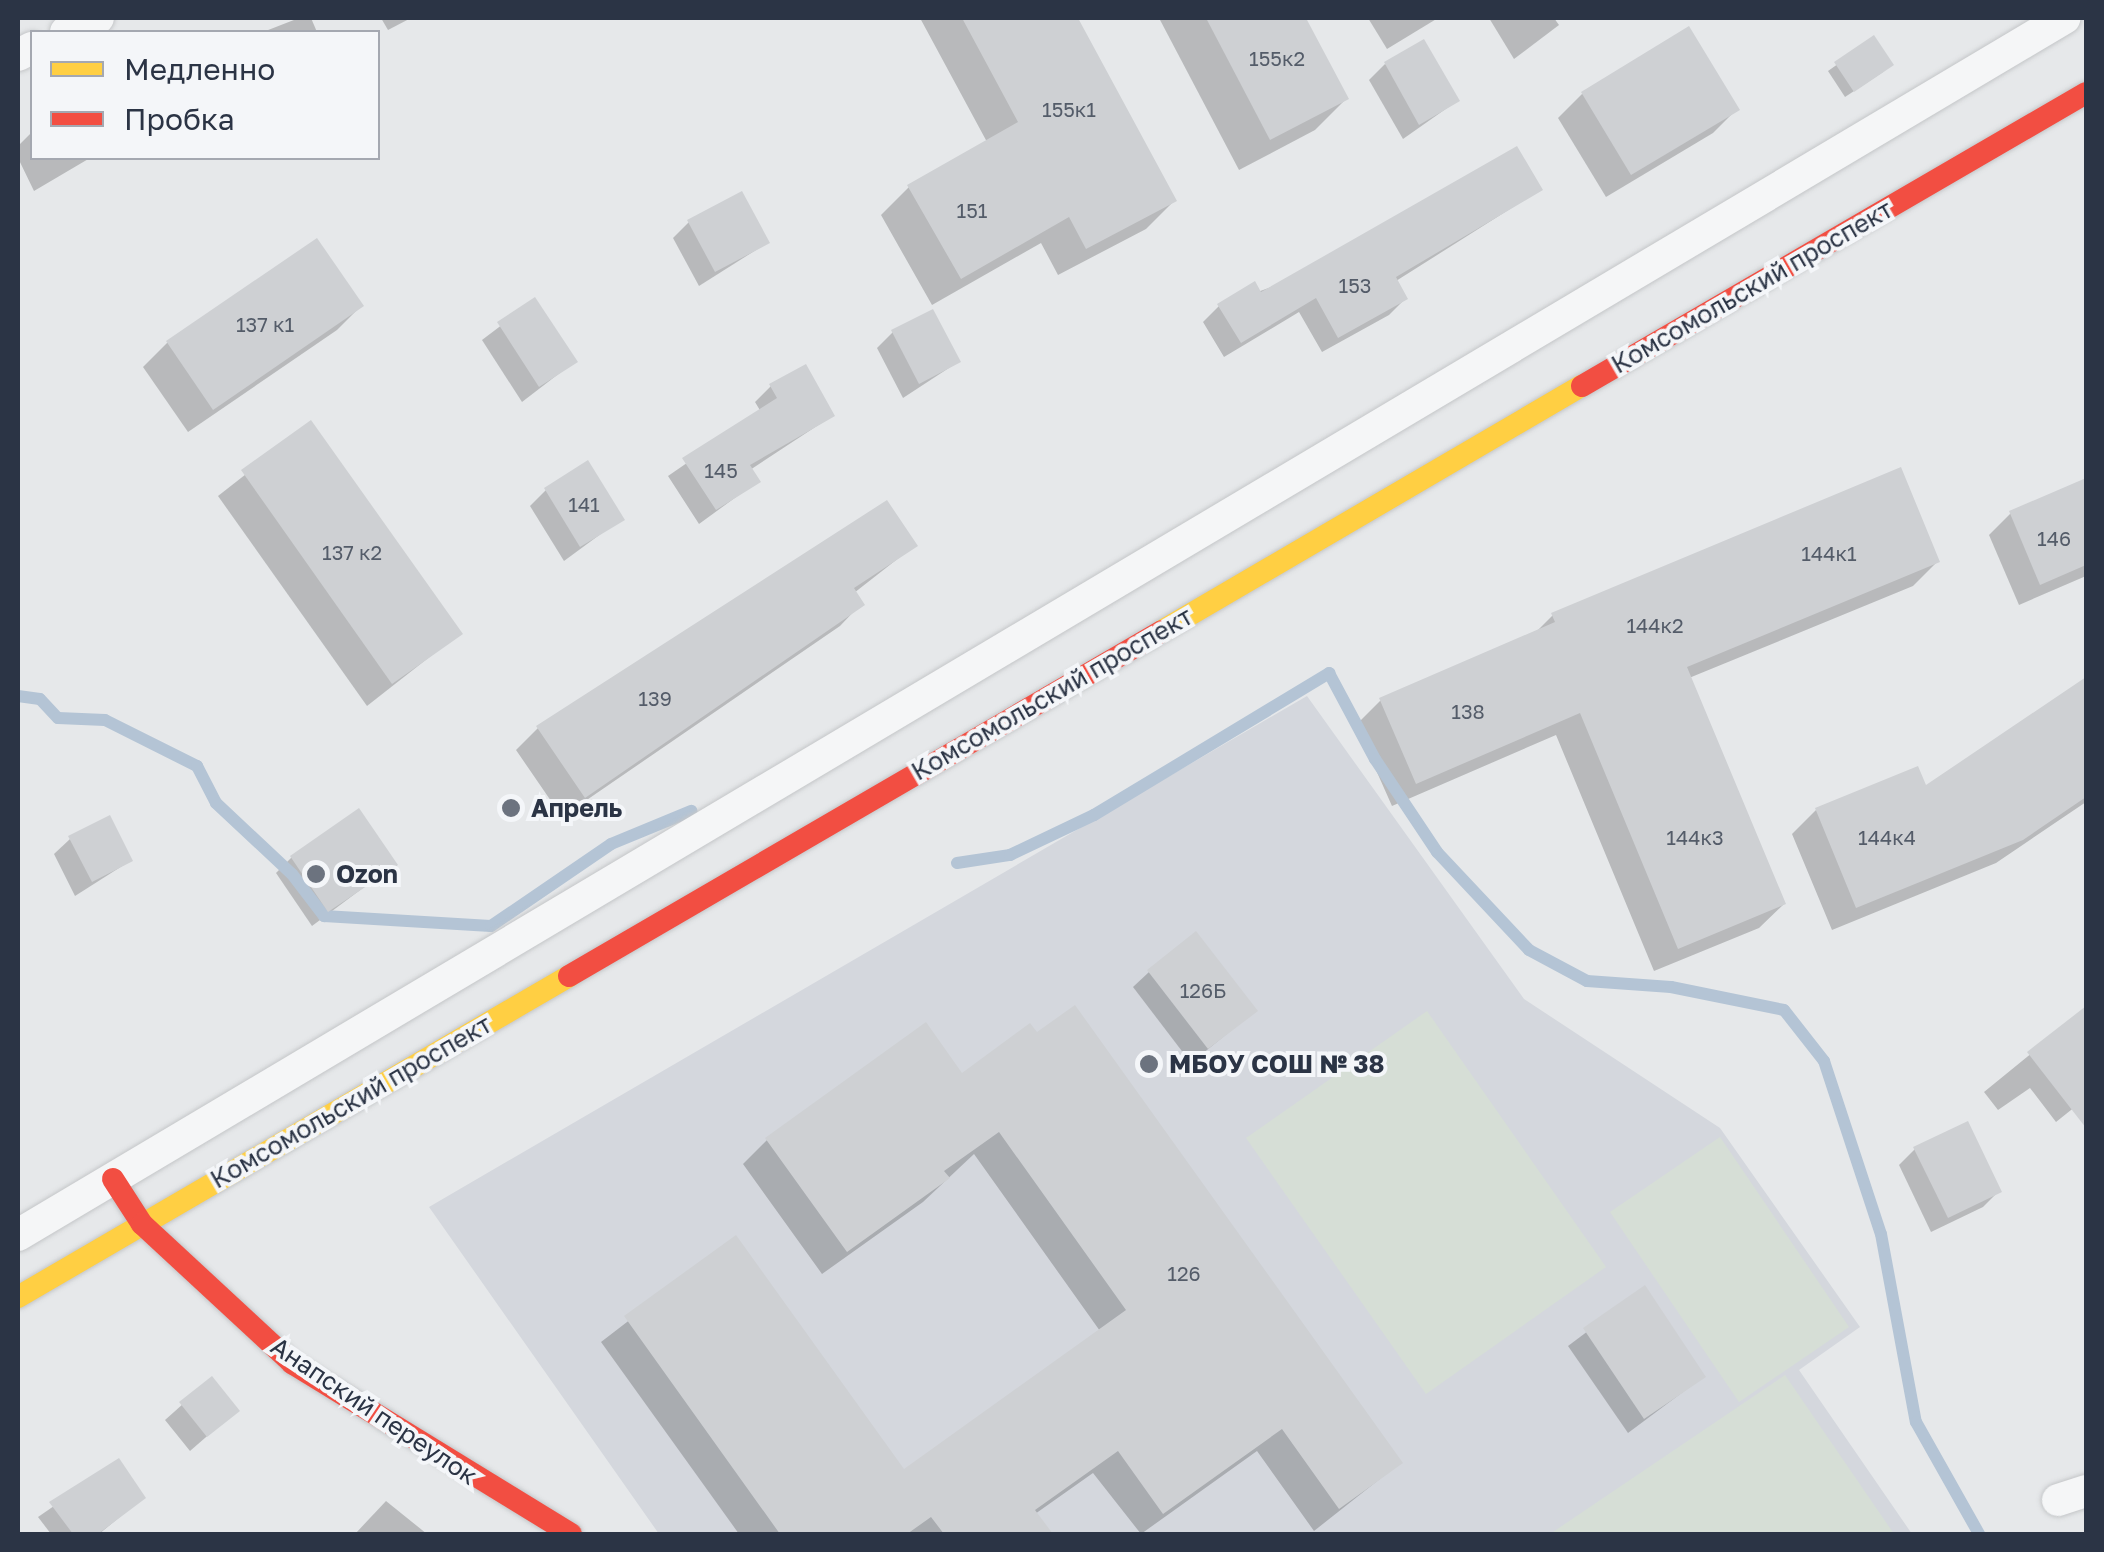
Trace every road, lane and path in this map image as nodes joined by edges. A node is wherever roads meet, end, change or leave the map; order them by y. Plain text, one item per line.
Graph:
1 (98, 18) edge
2 (2064, 18) edge
3 (71, 30) edge
4 (2086, 93) edge
5 (113, 1179) junction
6 (142, 1224) junction
7 (18, 1234) edge
8 (18, 1297) edge
9 (571, 1534) edge

1 - 3 street
2 - 5 street
4 - 6 street, Комсомольский проспект
5 - 6 street, Анапский переулок
5 - 7 street
6 - 8 street, Комсомольский проспект
6 - 9 street, Анапский переулок

